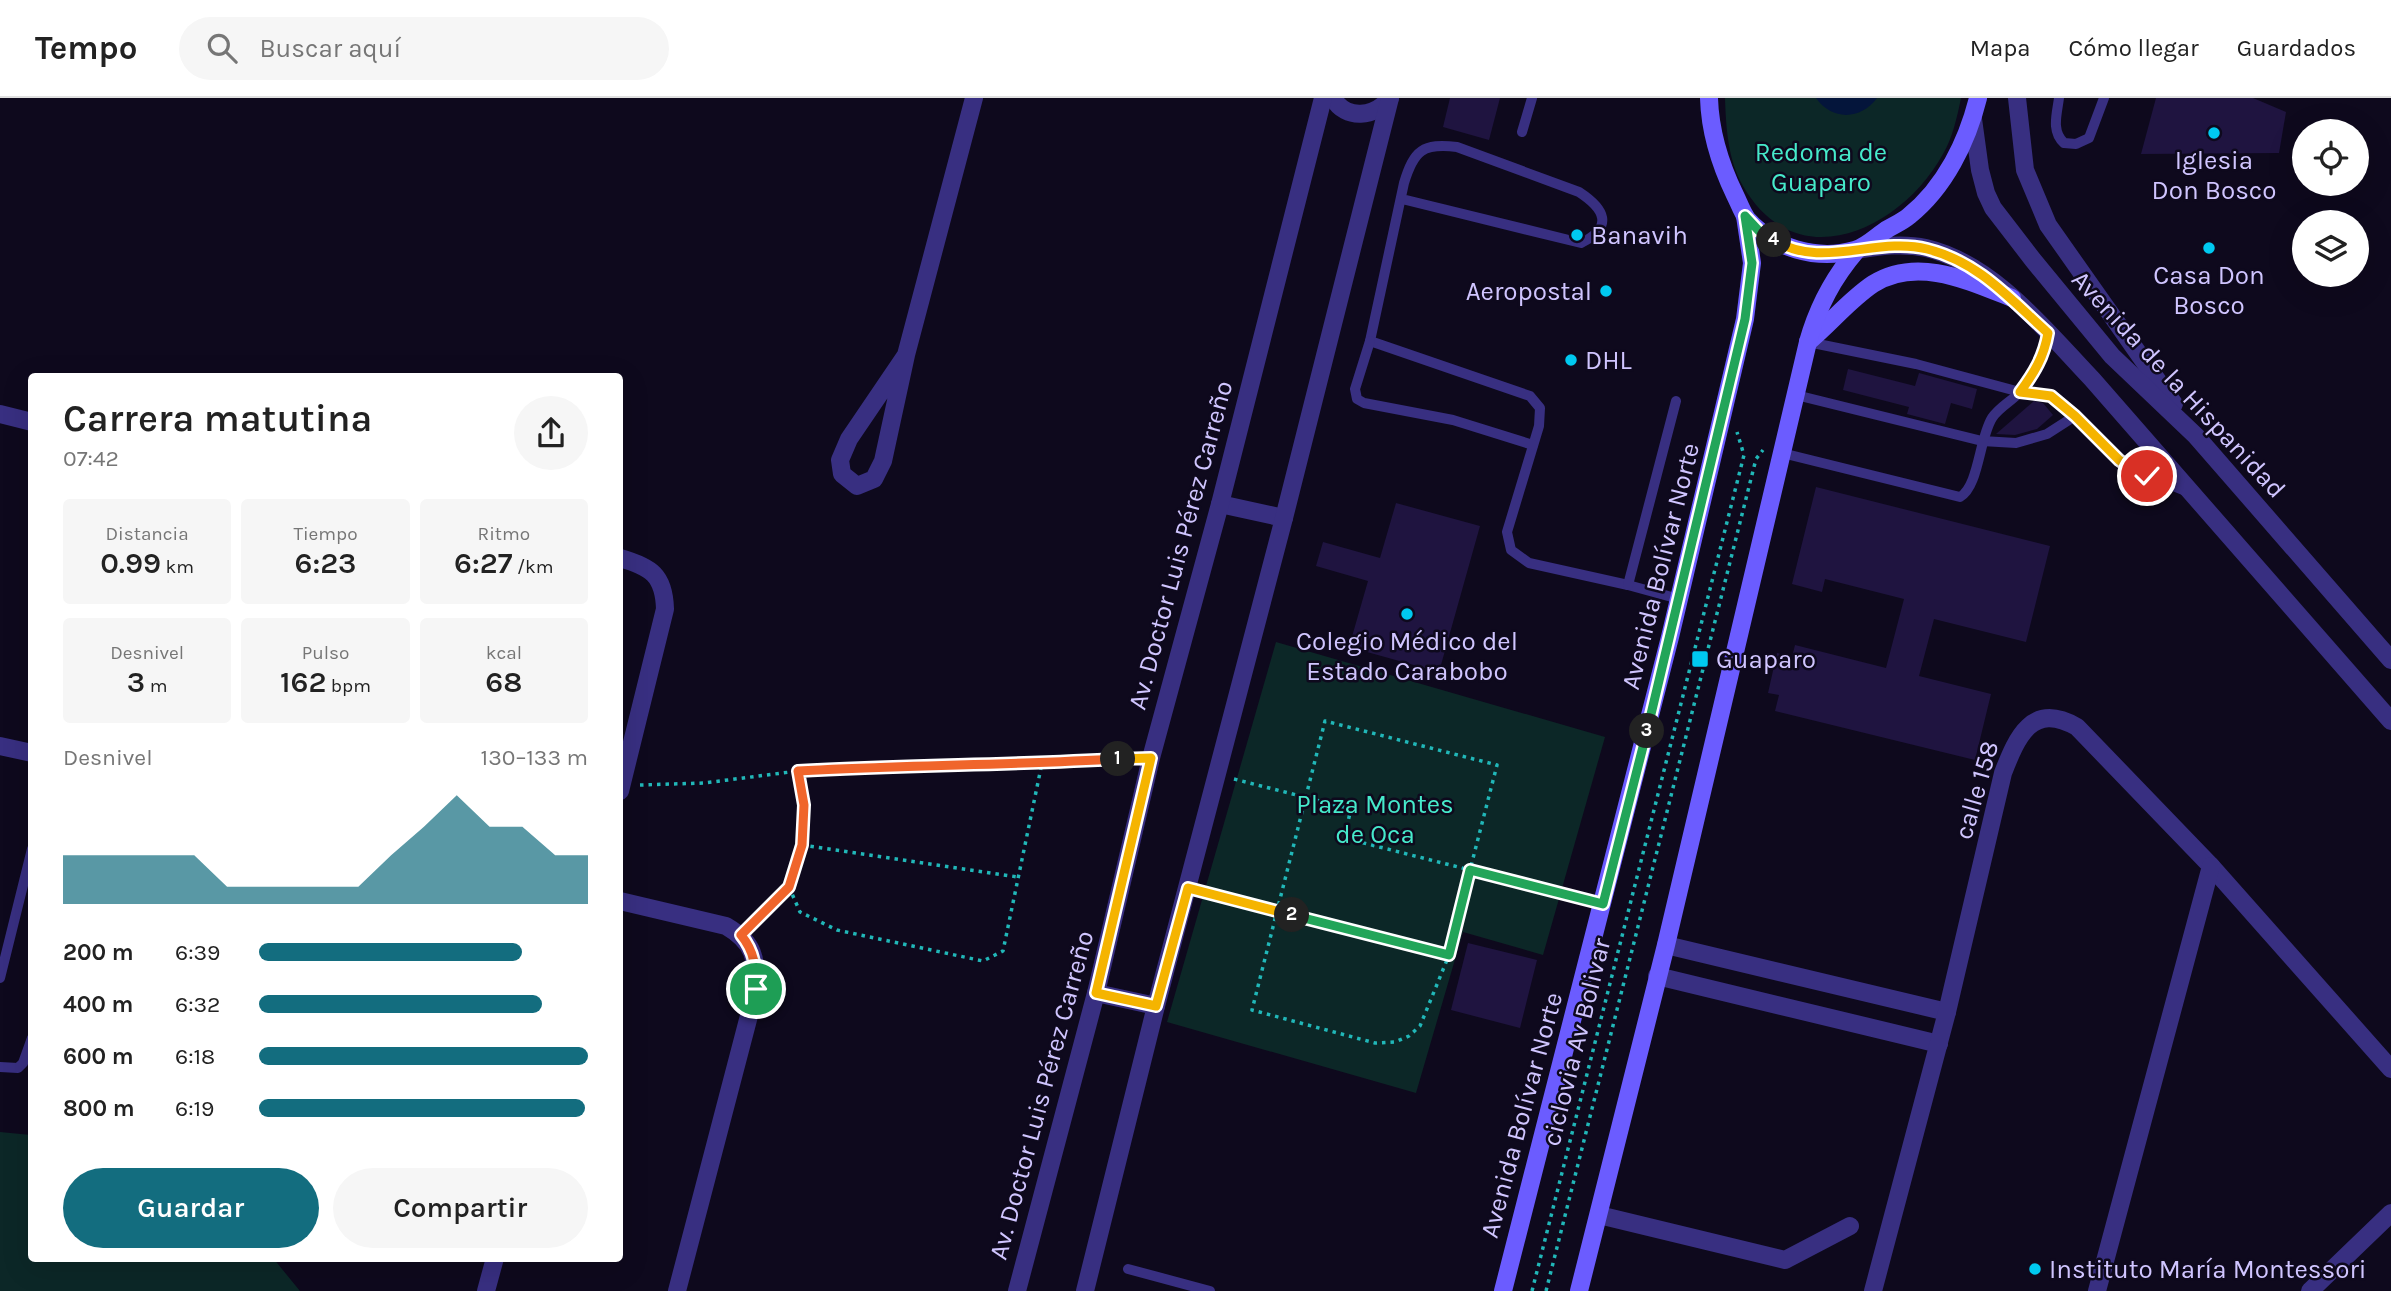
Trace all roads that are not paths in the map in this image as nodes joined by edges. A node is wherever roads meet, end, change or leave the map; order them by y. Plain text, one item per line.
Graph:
1 (974, 98) edge
2 (1323, 98) edge
3 (1333, 98) edge
4 (1390, 98) edge
5 (1532, 98) edge
6 (1709, 98) edge
7 (1978, 98) edge
8 (2017, 98) edge
9 (2059, 98) edge
10 (2104, 98) edge
11 (1973, 119) junction
12 (1522, 132) dead end
13 (1402, 199) junction
14 (1745, 216) junction
15 (1857, 250) junction
16 (2012, 299) junction
17 (2048, 333) junction
18 (1370, 341) junction
19 (1808, 342) junction
20 (906, 355) junction
21 (2020, 392) junction
22 (1796, 395) junction
23 (1676, 401) dead end
24 (0, 414) edge
25 (2075, 416) junction
26 (28, 421) edge
27 (2196, 436) junction
28 (1982, 441) junction
29 (1533, 445) junction
30 (1782, 453) junction
31 (2194, 496) junction
32 (1220, 505) junction
33 (1284, 519) junction
34 (623, 559) edge
35 (1628, 585) junction
36 (1679, 599) junction
37 (2391, 660) edge
38 (2391, 721) edge
39 (0, 746) edge
40 (28, 753) edge
41 (623, 776) edge
42 (28, 865) edge
43 (2211, 866) junction
44 (623, 902) edge
45 (1666, 945) junction
46 (1657, 976) junction
47 (0, 978) edge
48 (1096, 993) junction
49 (1156, 1006) junction
50 (1947, 1012) junction
51 (1939, 1044) junction
52 (28, 1049) edge
53 (0, 1068) edge
54 (2391, 1069) edge
55 (2391, 1213) edge
56 (1599, 1215) junction
57 (1850, 1226) dead end
58 (494, 1262) edge
59 (1128, 1269) dead end
60 (1877, 1290) edge
61 (486, 1291) edge
62 (677, 1291) edge
63 (1017, 1291) edge
64 (1085, 1291) edge
65 (1210, 1291) edge
66 (1503, 1291) edge
67 (1579, 1291) edge
68 (2097, 1291) edge
69 (2310, 1291) edge

1 - 20 street
2 - 32 street, Av. Doctor Luis Pérez Carreño
3 - 4 street
4 - 33 street
5 - 12 lane
6 - 14 main road
7 - 11 main road
8 - 27 street
9 - 10 lane
11 - 15 main road
11 - 27 street, Avenida de la Hispanidad
13 - 13 lane
13 - 18 lane
14 - 15 main road
14 - 36 main road, Avenida Bolívar Norte
15 - 16 street
15 - 19 main road
16 - 17 street
16 - 19 main road
17 - 21 lane
17 - 31 street
18 - 29 lane
18 - 29 lane
19 - 21 lane
19 - 22 main road
20 - 20 street
21 - 25 lane
21 - 28 lane
22 - 28 lane
22 - 30 main road
23 - 35 lane
24 - 26 street
25 - 28 lane
25 - 31 lane
27 - 37 street, Avenida de la Hispanidad
28 - 30 lane
29 - 35 lane
30 - 45 main road
31 - 38 street
32 - 33 street
32 - 48 street, Av. Doctor Luis Pérez Carreño
33 - 49 street
34 - 41 street
35 - 36 lane
36 - 66 main road, Avenida Bolívar Norte
39 - 40 street
42 - 47 lane
43 - 50 street, calle 158
43 - 54 street, calle 158
43 - 68 street
44 - 62 street
45 - 46 main road
45 - 50 street
46 - 51 street
46 - 56 main road
48 - 49 street
48 - 63 street, Av. Doctor Luis Pérez Carreño
49 - 64 street
50 - 51 street, calle 158
51 - 60 street, calle 158
52 - 53 lane
55 - 69 street
56 - 57 street
56 - 67 main road
58 - 61 street
59 - 65 lane

